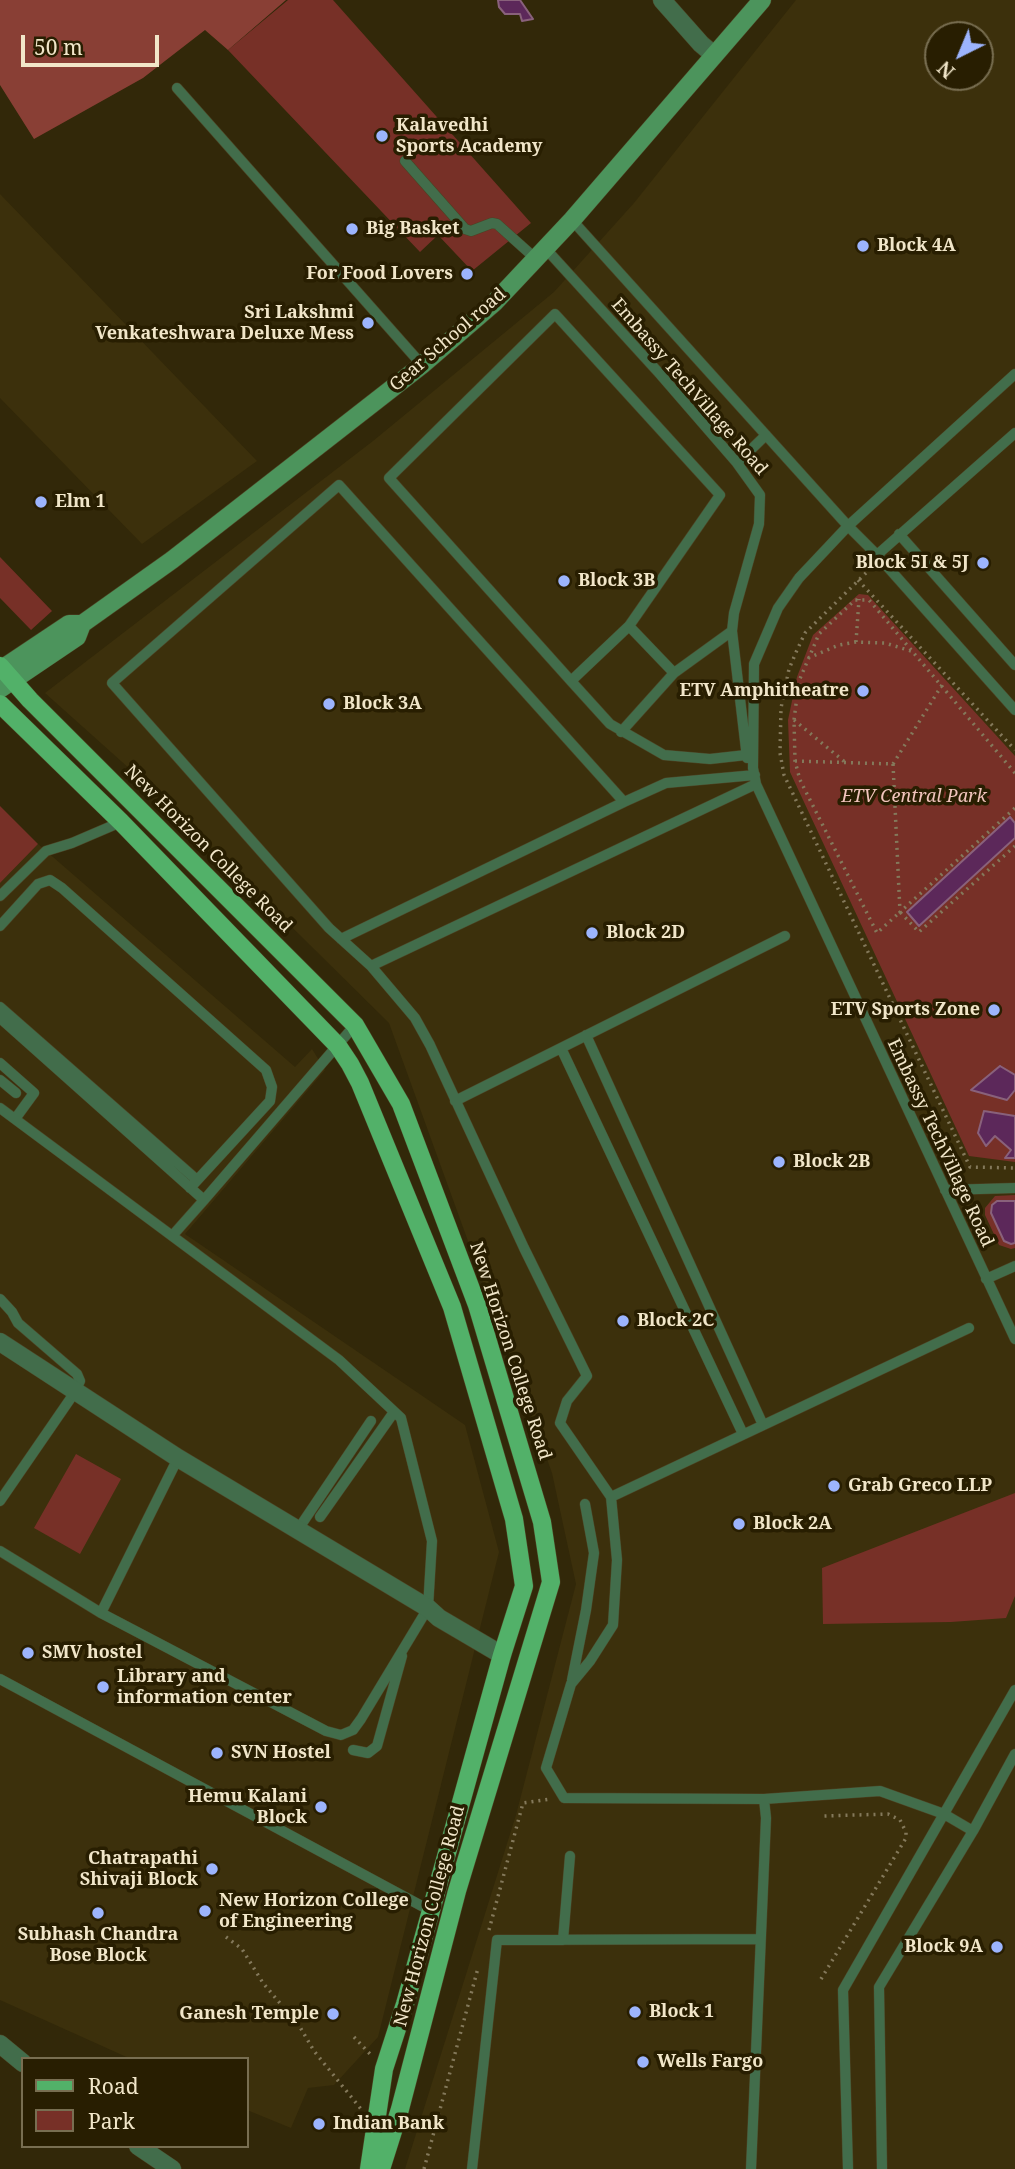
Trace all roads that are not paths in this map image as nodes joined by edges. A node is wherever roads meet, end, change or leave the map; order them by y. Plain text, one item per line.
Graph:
1 (662, 0) edge
2 (762, 0) edge
3 (714, 55) junction
4 (177, 88) dead end
5 (405, 161) dead end
6 (572, 220) junction
7 (541, 254) junction
8 (422, 365) junction
9 (1015, 374) edge
10 (1015, 433) edge
11 (766, 435) junction
12 (737, 463) junction
13 (848, 526) junction
14 (900, 534) junction
15 (879, 557) junction
16 (629, 626) junction
17 (732, 631) junction
18 (1015, 664) edge
19 (674, 673) junction
20 (3, 675) edge
21 (571, 681) junction
22 (0, 704) edge
23 (1015, 710) edge
24 (621, 732) junction
25 (746, 755) junction
26 (755, 776) junction
27 (624, 802) junction
28 (121, 822) junction
29 (0, 896) edge
30 (0, 926) edge
31 (785, 936) dead end
32 (341, 939) junction
33 (371, 966) junction
34 (0, 1007) edge
35 (0, 1018) edge
36 (355, 1025) junction
37 (586, 1035) junction
38 (338, 1046) junction
39 (562, 1048) junction
40 (0, 1063) edge
41 (0, 1080) edge
42 (16, 1093) dead end
43 (454, 1101) junction
44 (0, 1108) edge
45 (15, 1119) junction
46 (193, 1184) junction
47 (1015, 1188) edge
48 (945, 1190) junction
49 (204, 1200) junction
50 (172, 1236) junction
51 (1015, 1266) edge
52 (986, 1279) junction
53 (0, 1299) edge
54 (969, 1328) dead end
55 (1015, 1339) edge
56 (0, 1342) edge
57 (75, 1392) junction
58 (394, 1412) junction
59 (371, 1420) dead end
60 (763, 1425) junction
61 (743, 1434) junction
62 (178, 1458) junction
63 (611, 1497) junction
64 (0, 1501) edge
65 (585, 1504) dead end
66 (320, 1517) dead end
67 (297, 1531) junction
68 (0, 1551) edge
69 (428, 1608) junction
70 (101, 1613) junction
71 (402, 1652) junction
72 (502, 1655) junction
73 (0, 1679) edge
74 (571, 1684) junction
75 (1015, 1690) edge
76 (353, 1750) dead end
77 (1015, 1754) edge
78 (764, 1799) junction
79 (944, 1814) junction
80 (973, 1831) junction
81 (570, 1856) dead end
82 (431, 1911) junction
83 (760, 1939) junction
84 (563, 1940) junction
85 (0, 2044) edge
86 (21, 2061) edge
87 (141, 2148) edge
88 (172, 2169) edge
89 (369, 2169) edge
90 (381, 2169) edge
91 (472, 2169) edge
92 (751, 2169) edge
93 (848, 2169) edge
94 (882, 2169) edge

1 - 3 street
2 - 3 main road, Gear School road
3 - 6 main road, Gear School road
4 - 8 lane
5 - 7 lane, Embassy TechVillage Road
6 - 7 main road, Gear School road
6 - 11 lane, Embassy TechVillage Road
7 - 8 main road, Gear School road
7 - 12 lane, Embassy TechVillage Road
8 - 20 main road, Gear School road
9 - 13 lane
10 - 14 lane
11 - 12 lane
11 - 13 lane, Embassy TechVillage Road
12 - 17 lane, Embassy TechVillage Road
13 - 15 lane, Embassy TechVillage Road
13 - 26 lane, Embassy TechVillage Road
14 - 15 lane
14 - 18 lane
15 - 23 lane, Embassy TechVillage Road
16 - 19 lane
16 - 21 lane
16 - 21 lane
17 - 19 lane
17 - 25 lane, Embassy TechVillage Road
19 - 24 lane
20 - 36 main road, New Horizon College Road
21 - 24 lane
22 - 28 main road, New Horizon College Road
24 - 25 lane
25 - 26 lane, Embassy TechVillage Road
26 - 27 lane
26 - 33 lane
26 - 48 lane, Embassy TechVillage Road
27 - 32 lane
27 - 32 lane
28 - 29 lane
28 - 38 main road, New Horizon College Road
30 - 46 lane
31 - 37 lane
32 - 33 lane
33 - 43 lane
34 - 46 lane
35 - 46 lane
36 - 38 lane
36 - 90 main road, New Horizon College Road
37 - 39 lane
37 - 60 lane
38 - 49 lane
38 - 72 main road, New Horizon College Road
39 - 43 lane
39 - 61 lane
40 - 45 lane
41 - 42 lane
43 - 63 lane
44 - 45 lane
45 - 50 lane
46 - 49 lane
47 - 48 lane
48 - 52 lane, Embassy TechVillage Road
49 - 50 lane
50 - 58 lane
51 - 52 lane
52 - 55 lane, Embassy TechVillage Road
53 - 57 lane
54 - 60 lane
56 - 57 street
57 - 62 street
57 - 64 lane
58 - 66 lane
58 - 69 lane
59 - 67 lane
60 - 61 lane
61 - 63 lane
62 - 67 street
62 - 70 lane
63 - 74 lane
65 - 74 lane
67 - 69 street
68 - 70 lane
69 - 71 lane
69 - 72 street
70 - 71 lane
71 - 76 lane
72 - 82 main road, New Horizon College Road
73 - 82 lane
74 - 78 lane
75 - 79 lane
77 - 80 lane
78 - 79 lane
78 - 83 lane
79 - 80 lane
79 - 93 lane
80 - 94 lane
81 - 84 lane
82 - 89 main road, New Horizon College Road
83 - 84 lane
83 - 92 lane
84 - 91 lane
85 - 86 street
87 - 88 street

